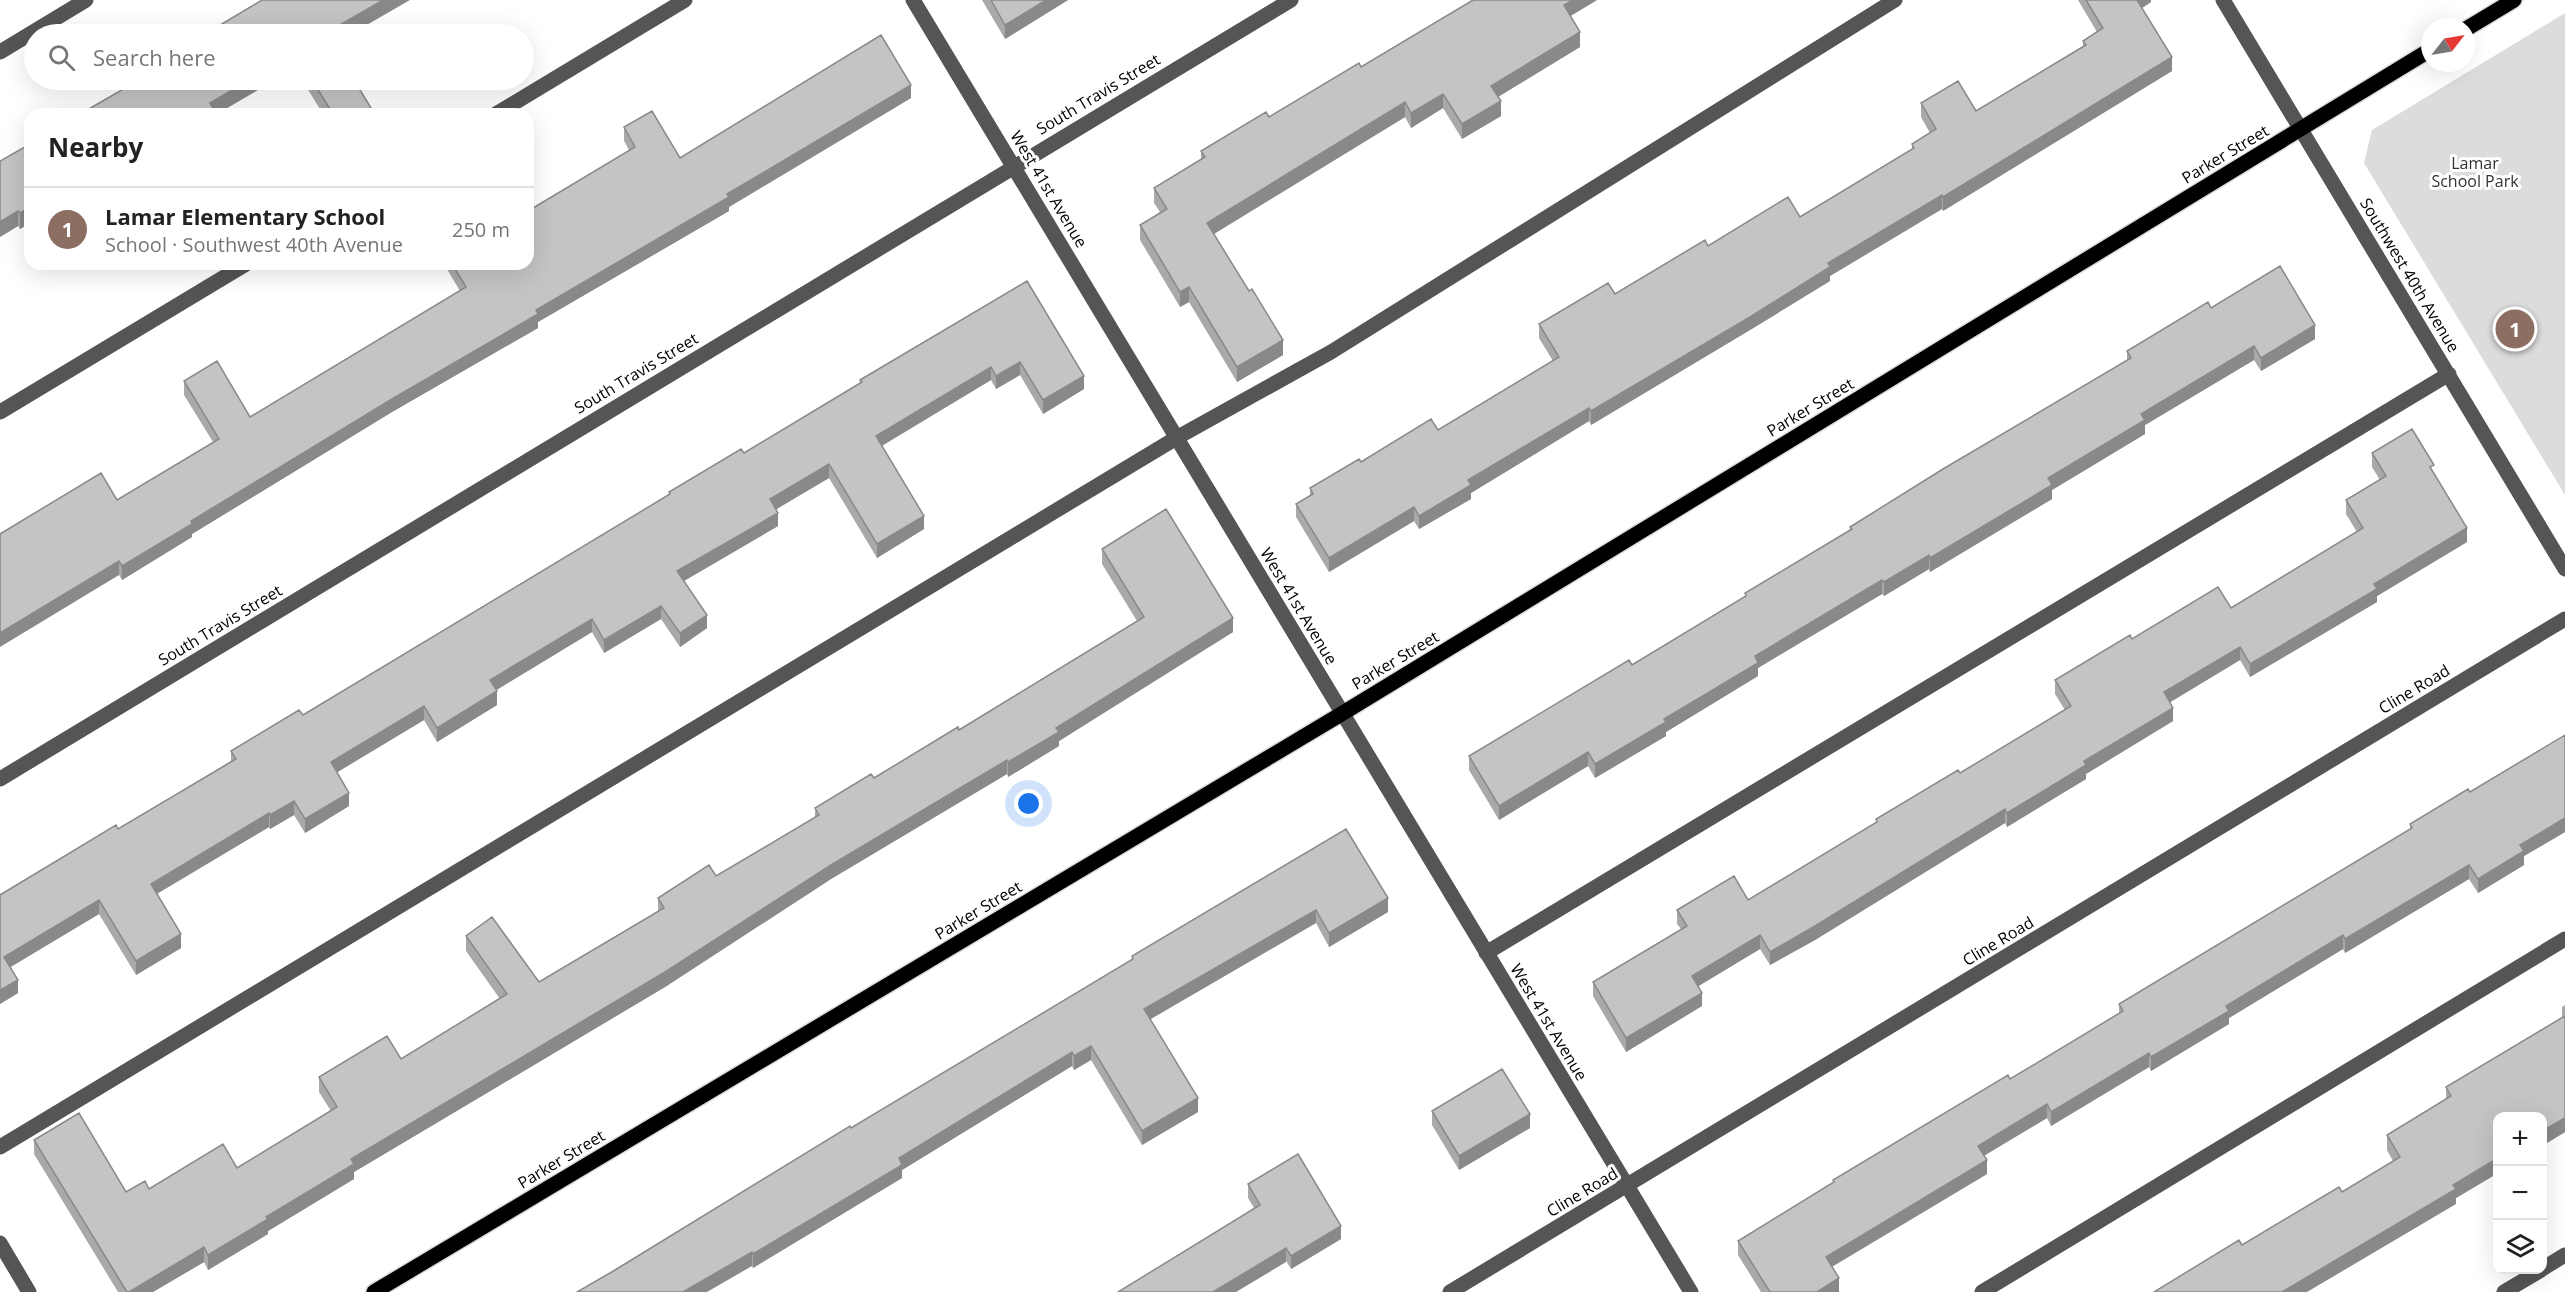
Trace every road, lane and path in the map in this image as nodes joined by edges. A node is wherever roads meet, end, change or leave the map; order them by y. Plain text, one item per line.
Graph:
1 (86, 0) edge
2 (685, 0) edge
3 (913, 0) edge
4 (1291, 0) edge
5 (1895, 0) edge
6 (2223, 0) edge
7 (2514, 0) edge
8 (46, 24) edge
9 (2475, 24) edge
10 (24, 37) edge
11 (0, 52) edge
12 (2421, 55) edge
13 (506, 108) edge
14 (2300, 129) junction
15 (1014, 166) junction
16 (236, 270) edge
17 (2449, 374) junction
18 (0, 412) edge
19 (1178, 437) junction
20 (2565, 569) edge
21 (2565, 620) edge
22 (1343, 713) junction
23 (0, 778) edge
24 (2565, 939) edge
25 (1486, 953) junction
26 (0, 1147) edge
27 (1627, 1185) junction
28 (0, 1243) edge
29 (2565, 1255) edge
30 (2547, 1266) edge
31 (2534, 1274) edge
32 (29, 1292) edge
33 (374, 1292) edge
34 (1450, 1292) edge
35 (1691, 1292) edge
36 (1982, 1292) edge
37 (2504, 1292) edge

1 - 8 street
2 - 13 street
3 - 15 street, West 41st Avenue
4 - 15 street, South Travis Street
5 - 19 street
6 - 14 street, Southwest 40th Avenue
7 - 9 main road
10 - 11 street
12 - 14 main road, Parker Street
14 - 17 street, Southwest 40th Avenue
14 - 22 main road, Parker Street
15 - 19 street, West 41st Avenue
15 - 23 street, South Travis Street
16 - 18 street
17 - 20 street, Southwest 40th Avenue
17 - 25 street
19 - 22 street, West 41st Avenue
19 - 26 street
21 - 27 street, Cline Road
22 - 25 street, West 41st Avenue
22 - 33 main road, Parker Street
24 - 36 street
25 - 27 street, West 41st Avenue
27 - 34 street, Cline Road
27 - 35 street, West 41st Avenue
28 - 32 street
29 - 30 street
31 - 37 street

